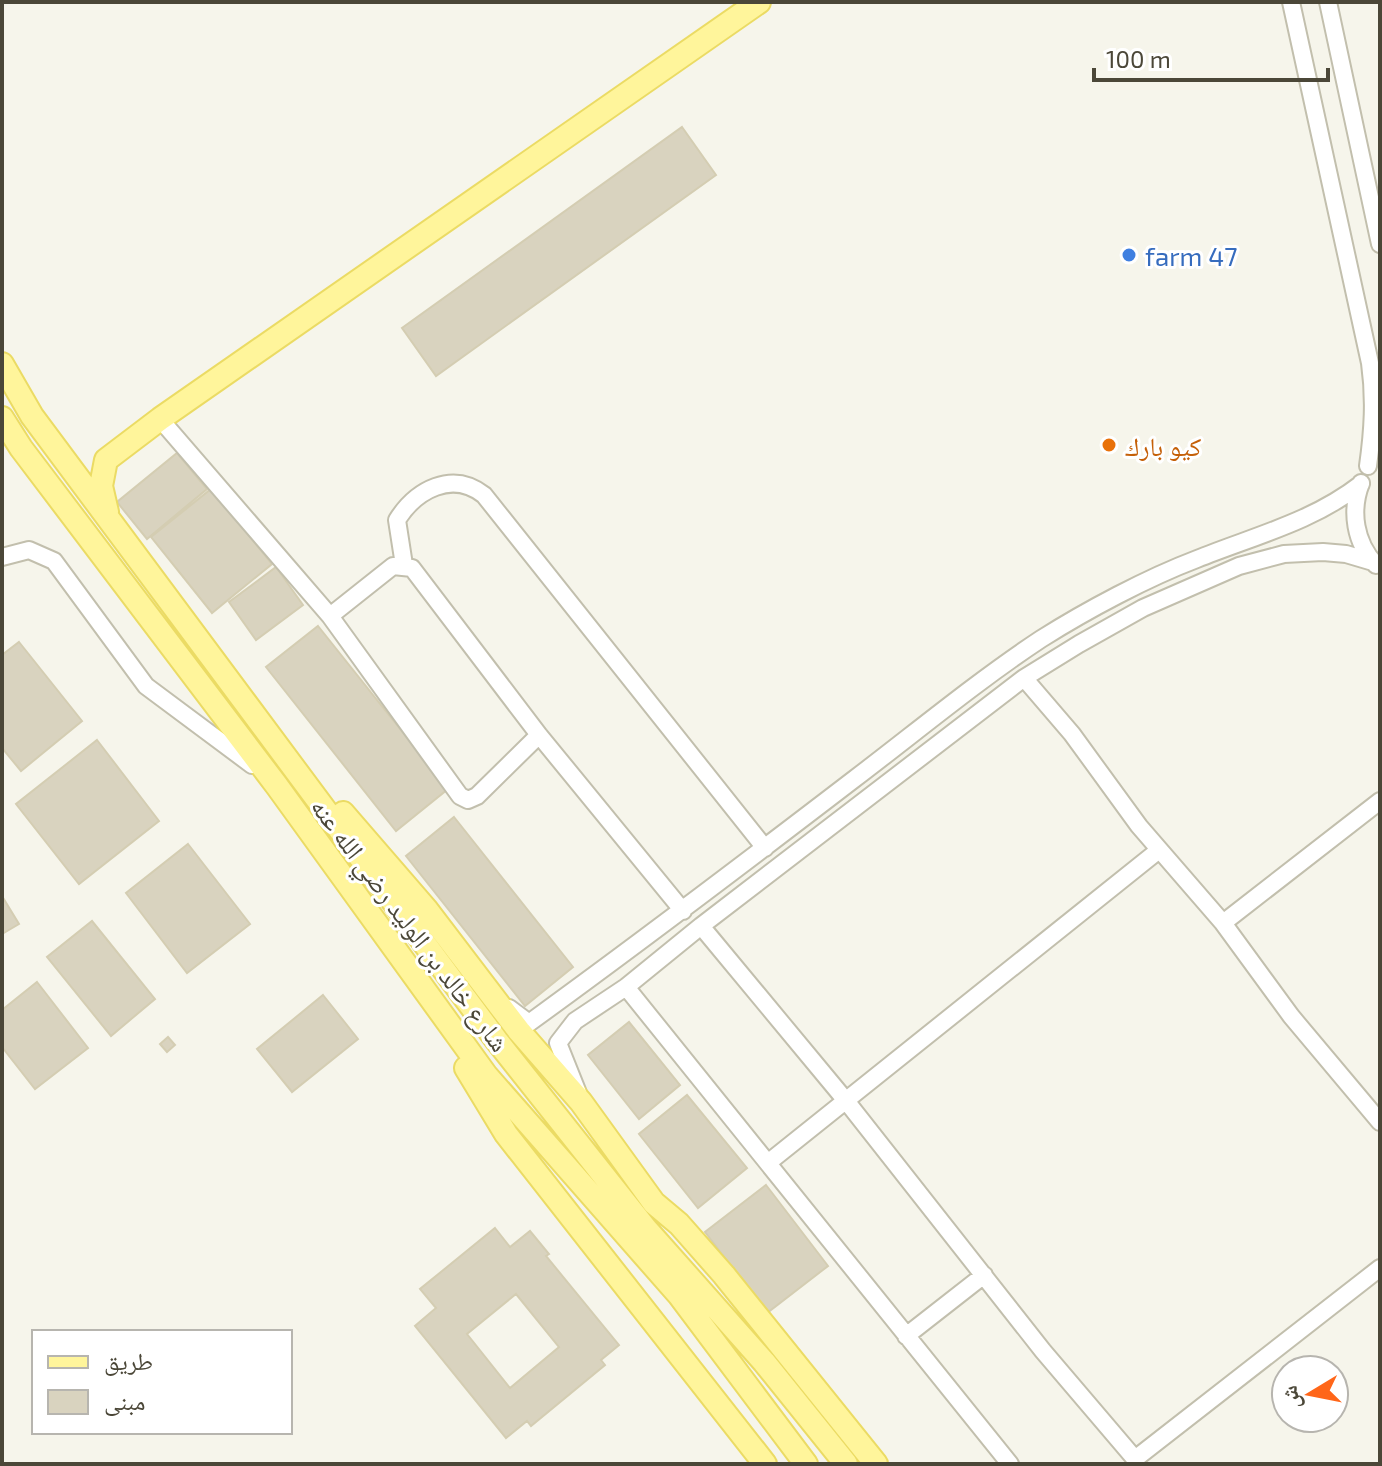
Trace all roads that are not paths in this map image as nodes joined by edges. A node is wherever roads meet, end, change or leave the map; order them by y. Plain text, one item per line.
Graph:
1 (759, 2) edge
2 (1291, 2) edge
3 (1328, 2) edge
4 (1380, 244) edge
5 (2, 364) edge
6 (2, 418) edge
7 (160, 419) junction
8 (11, 439) edge
9 (1380, 452) edge
10 (1368, 466) junction
11 (1361, 484) junction
12 (108, 517) junction
13 (2, 557) edge
14 (404, 565) junction
15 (1376, 565) edge
16 (330, 616) junction
17 (1024, 678) junction
18 (539, 735) junction
19 (277, 786) junction
20 (309, 787) junction
21 (1380, 801) edge
22 (765, 848) junction
23 (1159, 850) junction
24 (683, 911) junction
25 (1223, 923) junction
26 (701, 926) junction
27 (389, 940) junction
28 (626, 987) junction
29 (494, 997) junction
30 (581, 1102) junction
31 (847, 1102) junction
32 (1380, 1122) edge
33 (769, 1162) junction
34 (1380, 1268) edge
35 (984, 1275) junction
36 (906, 1336) junction
37 (1134, 1462) edge
38 (765, 1464) edge
39 (806, 1464) edge
40 (846, 1464) edge
41 (876, 1464) edge
42 (1010, 1464) edge

1 - 7 main road
2 - 10 street
3 - 4 street
5 - 12 main road, شارع خالد بن الوليد رضي الله عنه
6 - 8 main road, شارع خالد بن الوليد رضي الله عنه
7 - 12 main road
7 - 16 street
8 - 19 main road, شارع خالد بن الوليد رضي الله عنه
9 - 10 street
10 - 11 street
11 - 15 street
11 - 22 street
12 - 20 main road, شارع خالد بن الوليد رضي الله عنه
13 - 19 street
14 - 16 street
14 - 18 street
14 - 22 street
15 - 17 street
16 - 18 street
17 - 23 street
17 - 26 street
18 - 24 street
19 - 27 main road, شارع خالد بن الوليد رضي الله عنه
20 - 29 main road
20 - 40 main road, شارع خالد بن الوليد رضي الله عنه
21 - 25 street
22 - 24 street
23 - 25 street
23 - 31 street
24 - 29 street
25 - 32 street
26 - 28 street
26 - 31 street
27 - 38 main road
27 - 39 main road, شارع خالد بن الوليد رضي الله عنه
28 - 30 street
28 - 33 street
29 - 30 main road
30 - 41 main road
31 - 33 street
31 - 35 street
33 - 36 street
34 - 37 street
35 - 36 street
35 - 37 street
36 - 42 street

